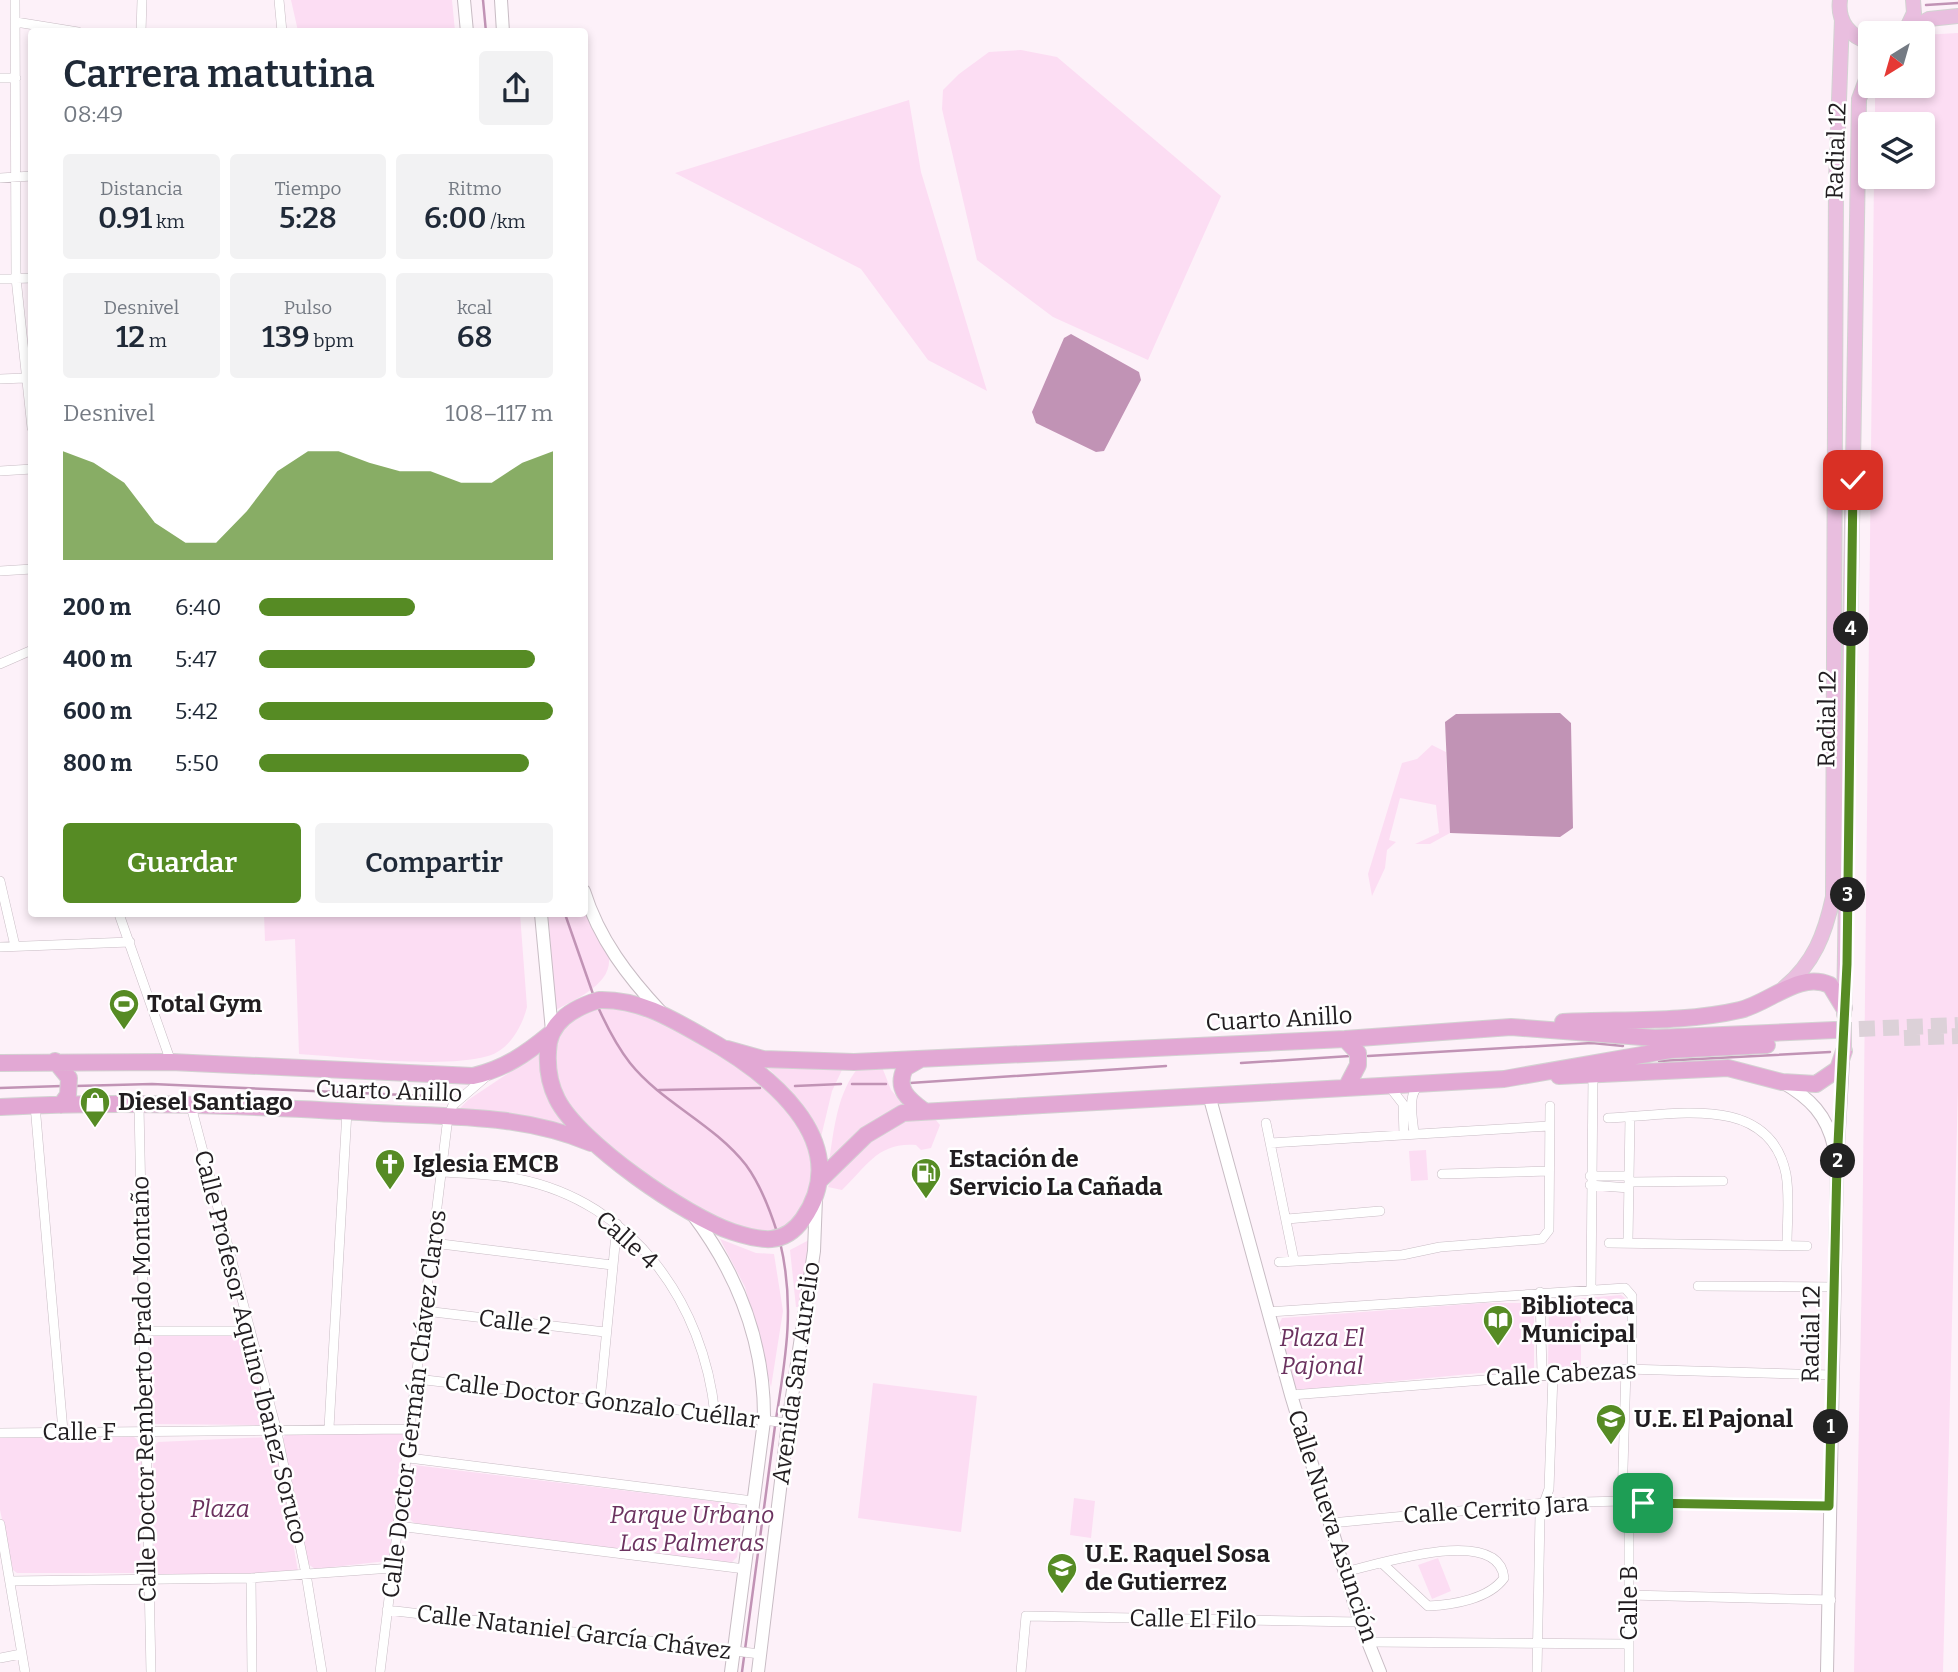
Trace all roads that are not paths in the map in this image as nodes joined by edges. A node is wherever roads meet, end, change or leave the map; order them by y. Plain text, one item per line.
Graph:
1 (15, 0) edge
2 (142, 0) edge
3 (279, 0) edge
4 (464, 0) edge
5 (501, 0) edge
6 (1840, 0) edge
7 (1913, 0) edge
8 (1958, 16) edge
9 (1842, 19) junction
10 (1910, 21) edge
11 (1925, 21) edge
12 (16, 22) junction
13 (53, 28) edge
14 (141, 28) edge
15 (282, 28) edge
16 (467, 28) edge
17 (503, 28) edge
18 (1858, 38) edge
19 (0, 78) edge
20 (16, 78) junction
21 (1859, 98) edge
22 (28, 176) edge
23 (0, 177) edge
24 (17, 177) junction
25 (16, 278) junction
26 (28, 278) edge
27 (0, 279) edge
28 (0, 379) edge
29 (25, 379) junction
30 (28, 403) edge
31 (28, 469) edge
32 (0, 471) edge
33 (28, 569) edge
34 (0, 571) edge
35 (28, 652) edge
36 (0, 664) edge
37 (0, 881) edge
38 (588, 904) edge
39 (120, 917) edge
40 (541, 917) edge
41 (130, 942) junction
42 (15, 946) junction
43 (0, 947) edge
44 (1781, 991) junction
45 (662, 1013) junction
46 (1511, 1027) junction
47 (1840, 1030) junction
48 (551, 1033) junction
49 (1345, 1039) junction
50 (727, 1049) junction
51 (919, 1060) junction
52 (55, 1061) junction
53 (79, 1062) junction
54 (171, 1062) junction
55 (0, 1063) edge
56 (492, 1072) junction
57 (1593, 1074) junction
58 (1504, 1079) junction
59 (1782, 1082) junction
60 (72, 1083) junction
61 (1424, 1083) junction
62 (1388, 1086) junction
63 (1346, 1088) junction
64 (1209, 1096) junction
65 (35, 1105) junction
66 (61, 1105) junction
67 (86, 1105) junction
68 (191, 1105) junction
69 (139, 1106) junction
70 (1550, 1106) dead end
71 (0, 1107) edge
72 (347, 1111) junction
73 (924, 1111) junction
74 (448, 1117) junction
75 (1630, 1117) junction
76 (1608, 1118) dead end
77 (1266, 1123) dead end
78 (1549, 1126) junction
79 (1409, 1134) junction
80 (1270, 1143) junction
81 (603, 1148) junction
82 (1837, 1164) junction
83 (1549, 1171) junction
84 (444, 1172) junction
85 (1442, 1174) dead end
86 (821, 1179) junction
87 (1590, 1181) junction
88 (1723, 1181) dead end
89 (1629, 1182) junction
90 (816, 1198) junction
91 (1380, 1211) dead end
92 (691, 1212) junction
93 (1287, 1219) junction
94 (617, 1224) junction
95 (1628, 1241) junction
96 (433, 1242) junction
97 (1609, 1243) dead end
98 (1787, 1244) junction
99 (1807, 1246) dead end
100 (1294, 1260) junction
101 (1279, 1262) dead end
102 (612, 1265) junction
103 (1698, 1286) dead end
104 (1835, 1287) junction
105 (1591, 1288) junction
106 (1540, 1292) junction
107 (425, 1311) junction
108 (1268, 1312) junction
109 (143, 1331) junction
110 (250, 1331) junction
111 (605, 1332) junction
112 (1629, 1369) junction
113 (1542, 1374) junction
114 (1553, 1374) junction
115 (1832, 1375) junction
116 (417, 1379) junction
117 (1291, 1395) junction
118 (600, 1401) junction
119 (715, 1415) junction
120 (767, 1421) junction
121 (785, 1423) junction
122 (276, 1428) junction
123 (329, 1428) junction
124 (410, 1429) junction
125 (63, 1432) junction
126 (146, 1432) junction
127 (0, 1433) edge
128 (409, 1458) junction
129 (753, 1501) junction
130 (1622, 1501) junction
131 (1545, 1503) junction
132 (1829, 1506) junction
133 (1331, 1522) junction
134 (0, 1524) edge
135 (398, 1526) junction
136 (1384, 1565) junction
137 (393, 1568) junction
138 (744, 1569) junction
139 (1344, 1572) junction
140 (306, 1574) junction
141 (7, 1577) edge
142 (251, 1577) junction
143 (148, 1578) junction
144 (1629, 1595) junction
145 (1831, 1600) junction
146 (387, 1610) junction
147 (1360, 1622) junction
148 (1369, 1642) junction
149 (1629, 1644) junction
150 (1538, 1645) junction
151 (736, 1651) junction
152 (21, 1654) junction
153 (757, 1654) junction
154 (0, 1658) edge
155 (25, 1672) edge
156 (151, 1672) edge
157 (252, 1672) edge
158 (322, 1672) edge
159 (380, 1672) edge
160 (731, 1672) edge
161 (758, 1672) edge
162 (1021, 1672) edge
163 (1380, 1672) edge
164 (1537, 1672) edge
165 (1629, 1672) edge
166 (1827, 1672) edge

1 - 12 street
2 - 14 street
3 - 15 street
4 - 16 street
5 - 17 street
6 - 9 main road, Radial 12
7 - 10 main road
8 - 11 main road
9 - 18 main road
9 - 44 main road, Radial 12
12 - 13 street
12 - 20 street
19 - 20 street
20 - 24 street
21 - 47 main road, Radial 12
22 - 24 street
23 - 24 street
24 - 25 street
25 - 26 street
25 - 27 street
25 - 29 street
28 - 29 street
29 - 30 street
31 - 32 street
33 - 34 street
35 - 36 street
37 - 42 street
38 - 45 street
39 - 41 street
40 - 48 street
41 - 42 street
41 - 54 street
42 - 43 street
44 - 46 highway
44 - 47 highway
45 - 48 highway, Cuarto Anillo
45 - 50 highway
46 - 47 highway, Cuarto Anillo
46 - 49 highway, Cuarto Anillo
47 - 58 highway
47 - 59 highway
47 - 82 street, Radial 12
48 - 56 highway, Cuarto Anillo
48 - 81 highway
49 - 51 highway, Cuarto Anillo
49 - 63 highway
50 - 51 highway, Cuarto Anillo
50 - 86 highway
51 - 73 highway
52 - 53 highway, Cuarto Anillo
52 - 55 highway, Cuarto Anillo
52 - 60 highway
53 - 54 highway, Cuarto Anillo
53 - 60 highway
54 - 56 highway, Cuarto Anillo
56 - 74 street
57 - 58 highway
57 - 59 highway
57 - 87 street
58 - 61 highway
59 - 82 street, Radial 12
60 - 66 highway
60 - 67 highway
61 - 62 highway
61 - 79 street
62 - 63 highway
62 - 79 street
63 - 64 highway
64 - 73 highway
64 - 108 street, Calle Nueva Asunción
65 - 66 highway, Cuarto Anillo
65 - 71 highway, Cuarto Anillo
65 - 125 street
66 - 67 highway, Cuarto Anillo
67 - 69 highway, Cuarto Anillo
68 - 69 highway, Cuarto Anillo
68 - 72 highway, Cuarto Anillo
68 - 110 street, Calle Profesor Aquino Ibañez Soruco
69 - 109 street, Calle Doctor Remberto Prado Montaño
70 - 78 street
72 - 74 highway, Cuarto Anillo
72 - 123 street
73 - 86 highway
74 - 81 highway, Cuarto Anillo
74 - 84 street, Calle Doctor Germán Chávez Claros
75 - 76 street
75 - 89 street
75 - 98 street
77 - 80 street
78 - 79 street
78 - 83 street
79 - 80 street
80 - 93 street
81 - 92 highway
82 - 104 street, Radial 12
83 - 85 street
83 - 100 street
84 - 94 street, Calle 4
84 - 96 street, Calle Doctor Germán Chávez Claros
86 - 90 highway
87 - 89 street
87 - 105 street
88 - 89 street
89 - 95 street
90 - 92 highway
90 - 121 street, Avenida San Aurelio
91 - 93 street
92 - 120 street, Avenida San Aurelio
93 - 100 street
94 - 102 street
94 - 119 street, Calle 4
95 - 97 street
95 - 98 street
96 - 102 street
96 - 107 street, Calle Doctor Germán Chávez Claros
98 - 99 street
100 - 101 street
102 - 111 street
103 - 104 street
104 - 115 street, Radial 12
105 - 106 street
105 - 112 street, Calle B
106 - 108 street
106 - 113 street
107 - 111 street, Calle 2
107 - 116 street, Calle Doctor Germán Chávez Claros
108 - 117 street, Calle Nueva Asunción
109 - 110 street
109 - 126 street, Calle Doctor Remberto Prado Montaño
110 - 122 street, Calle Profesor Aquino Ibañez Soruco
111 - 118 street
112 - 114 street, Calle Cabezas
112 - 115 street, Calle Cabezas
112 - 130 street, Calle B
113 - 114 street, Calle Cabezas
113 - 117 street, Calle Cabezas
114 - 131 street
115 - 132 street, Radial 12
116 - 118 street, Calle Doctor Gonzalo Cuéllar
116 - 124 street, Calle Doctor Germán Chávez Claros
117 - 133 street, Calle Nueva Asunción
118 - 119 street, Calle Doctor Gonzalo Cuéllar
119 - 120 street, Calle Doctor Gonzalo Cuéllar
120 - 121 street, Calle Doctor Gonzalo Cuéllar
120 - 129 street, Avenida San Aurelio
121 - 153 street, Avenida San Aurelio
122 - 123 street, Calle F
122 - 126 street, Calle F
122 - 140 street, Calle Profesor Aquino Ibañez Soruco
123 - 124 street, Calle F
124 - 128 street, Calle Doctor Germán Chávez Claros
125 - 126 street, Calle F
125 - 127 street, Calle F
126 - 143 street, Calle Doctor Remberto Prado Montaño
128 - 129 street
128 - 135 street, Calle Doctor Germán Chávez Claros
129 - 138 street, Avenida San Aurelio
130 - 131 street, Calle Cerrito Jara
130 - 132 street, Calle Cerrito Jara
130 - 144 street, Calle B
131 - 133 street, Calle Cerrito Jara
131 - 150 street
132 - 145 street, Radial 12
133 - 139 street, Calle Nueva Asunción
134 - 141 street
135 - 137 street, Calle Doctor Germán Chávez Claros
135 - 138 street
136 - 136 street
136 - 139 street
137 - 140 street
137 - 146 street, Calle Doctor Germán Chávez Claros
138 - 151 street, Avenida San Aurelio
139 - 147 street, Calle Nueva Asunción
140 - 142 street
140 - 158 street, Calle Profesor Aquino Ibañez Soruco
141 - 143 street
141 - 152 street
142 - 143 street
142 - 157 street
143 - 156 street, Calle Doctor Remberto Prado Montaño
144 - 145 street
144 - 149 street, Calle B
145 - 166 street, Radial 12
146 - 151 street, Calle Nataniel García Chávez
146 - 159 street, Calle Doctor Germán Chávez Claros
147 - 148 street, Calle Nueva Asunción
147 - 162 street, Calle El Filo
148 - 150 street
148 - 163 street, Calle Nueva Asunción
149 - 150 street
149 - 165 street, Calle B
150 - 164 street
151 - 153 street, Calle Nataniel García Chávez
151 - 160 street, Avenida San Aurelio
152 - 154 street
152 - 155 street
153 - 161 street, Avenida San Aurelio

